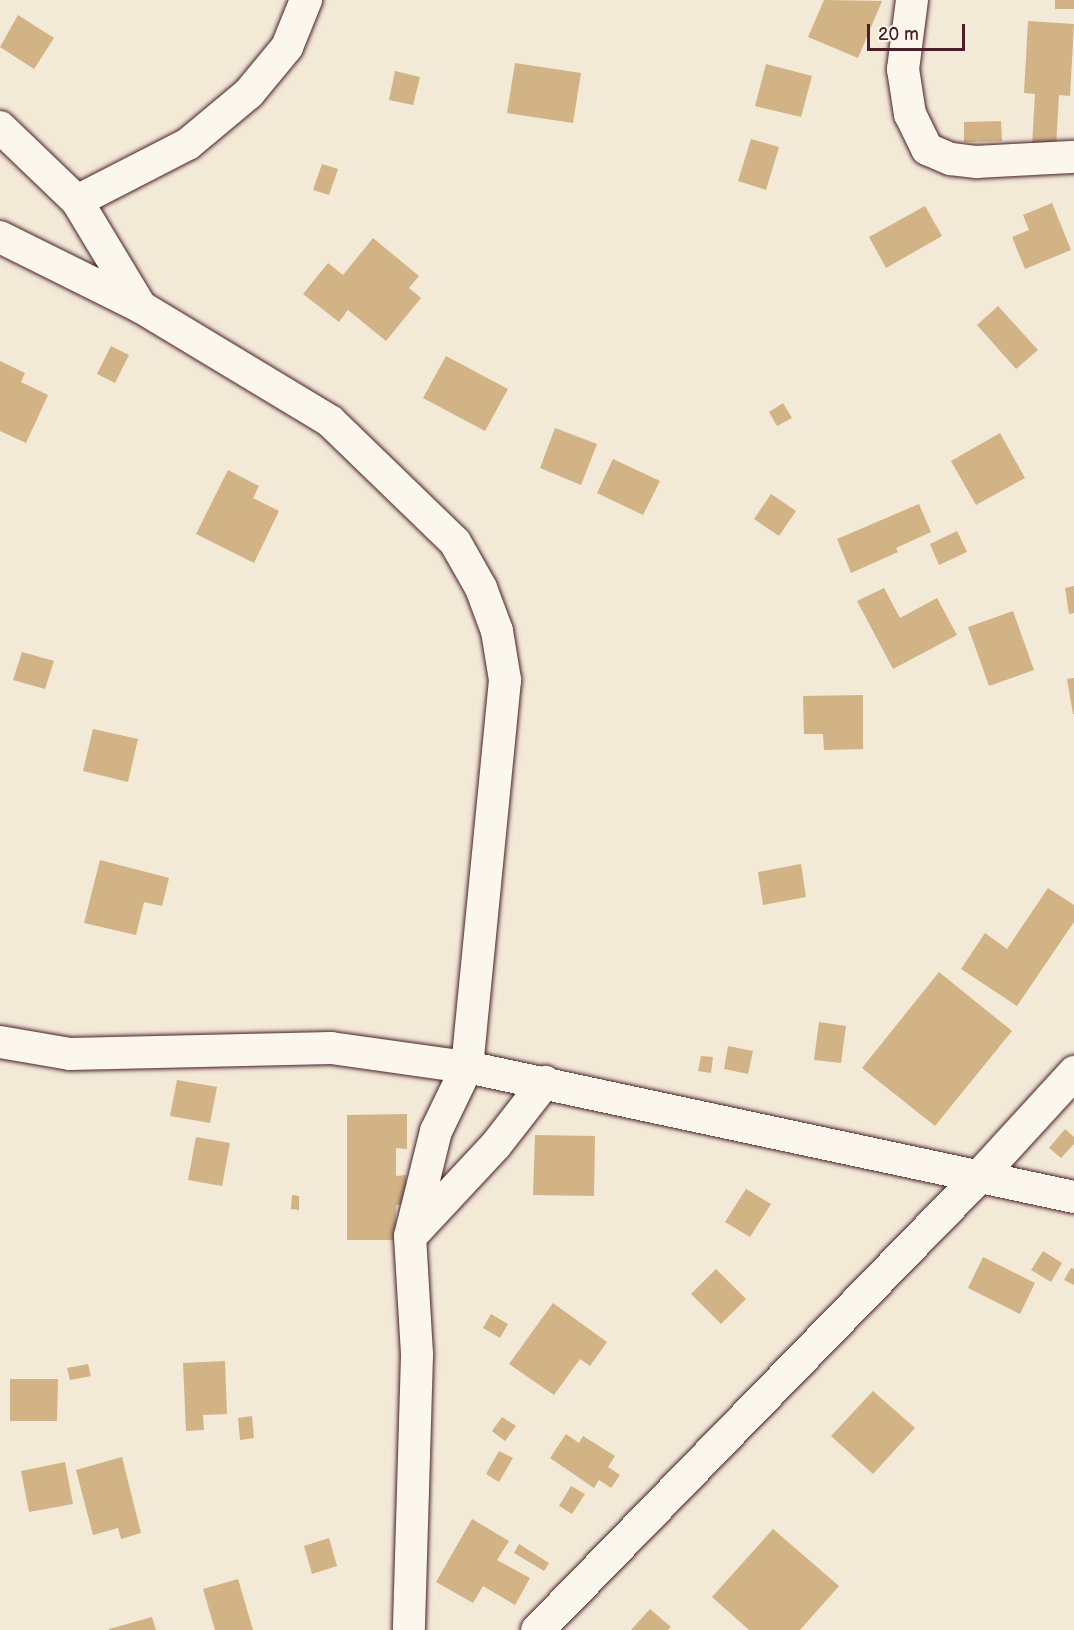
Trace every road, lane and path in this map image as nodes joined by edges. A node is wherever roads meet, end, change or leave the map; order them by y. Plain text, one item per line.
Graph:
1 (306, 0) edge
2 (912, 0) edge
3 (0, 127) edge
4 (1074, 157) edge
5 (77, 201) junction
6 (0, 237) edge
7 (141, 308) junction
8 (0, 1042) edge
9 (467, 1067) junction
10 (1074, 1072) edge
11 (545, 1082) junction
12 (977, 1178) junction
13 (1074, 1197) edge
14 (410, 1236) junction
15 (410, 1630) edge
16 (537, 1630) edge

1 - 5 street
2 - 4 street
3 - 5 street
5 - 7 street
6 - 7 street
7 - 9 street
8 - 9 street
9 - 11 street
9 - 14 street
10 - 12 street
11 - 12 street
11 - 14 street
12 - 13 street
12 - 16 street
14 - 15 street

